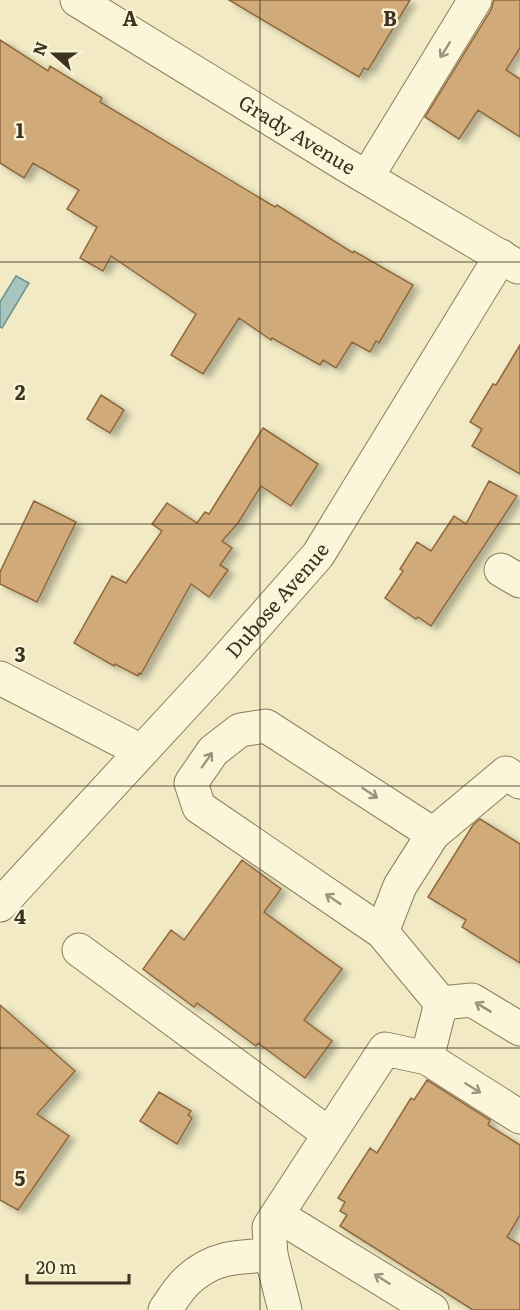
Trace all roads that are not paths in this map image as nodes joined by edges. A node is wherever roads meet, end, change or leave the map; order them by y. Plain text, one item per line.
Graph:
1 (77, 0) edge
2 (476, 0) edge
3 (367, 177) junction
4 (511, 262) edge
5 (0, 678) edge
6 (141, 751) junction
7 (520, 782) edge
8 (434, 834) junction
9 (0, 905) edge
10 (382, 932) junction
11 (79, 950) dead end
12 (441, 1002) junction
13 (520, 1029) edge
14 (427, 1058) junction
15 (520, 1117) edge
16 (329, 1134) junction
17 (277, 1215) junction
18 (272, 1255) junction
19 (165, 1310) edge
20 (285, 1310) edge
21 (432, 1310) edge

1 - 3 street, Grady Avenue
2 -> 3 street
3 - 4 street, Grady Avenue
4 - 6 street, Dubose Avenue
5 - 6 street
6 - 9 street, Dubose Avenue
7 - 8 street
8 - 10 street
10 -> 8 street
10 - 12 street
11 - 16 street
13 -> 12 street
12 - 14 street
14 -> 15 street
14 - 16 street
16 - 17 street
17 - 18 street
21 -> 17 street
18 - 19 street
18 - 20 street

